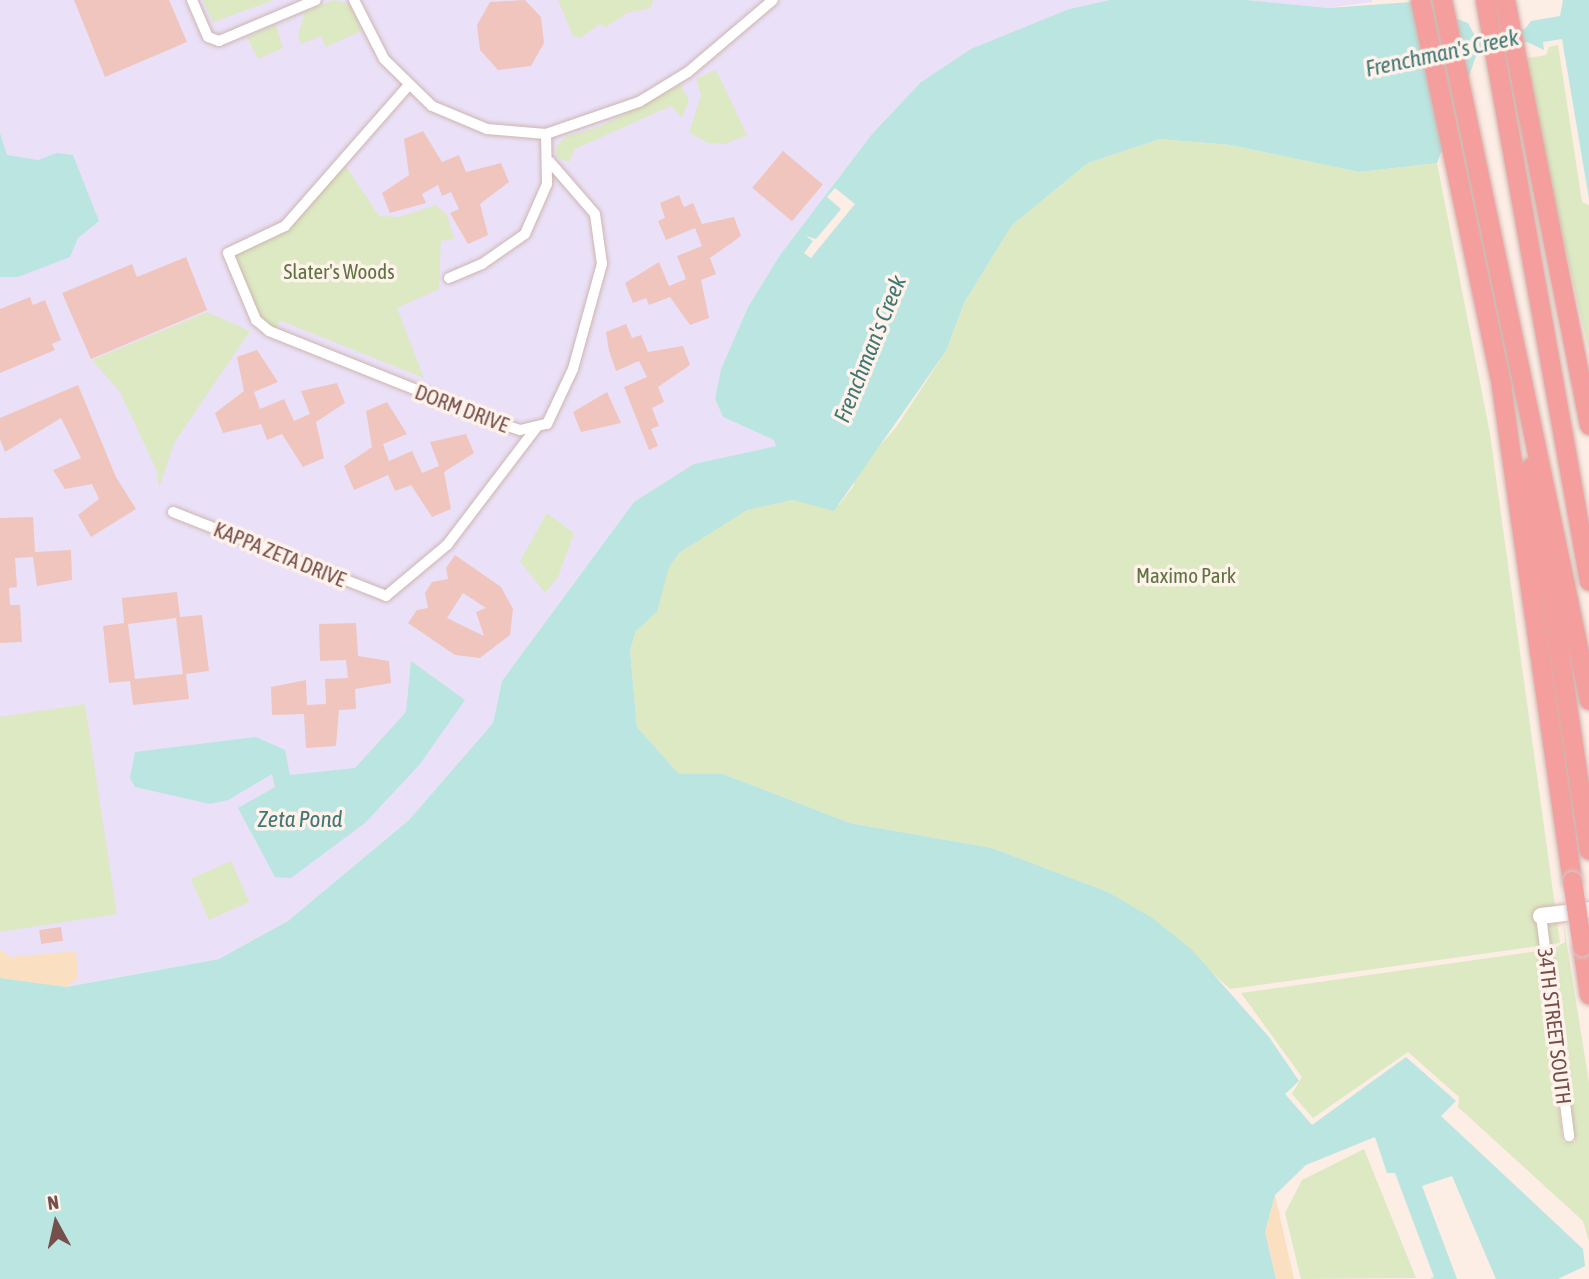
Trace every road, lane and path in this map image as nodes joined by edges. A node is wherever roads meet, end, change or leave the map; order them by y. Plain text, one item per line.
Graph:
1 (192, 0) edge
2 (316, 0) edge
3 (354, 0) edge
4 (773, 0) edge
5 (1420, 0) edge
6 (1442, 0) edge
7 (1485, 0) edge
8 (1506, 0) edge
9 (408, 86) junction
10 (546, 134) junction
11 (553, 167) junction
12 (449, 278) dead end
13 (1533, 417) junction
14 (1589, 425) edge
15 (536, 428) junction
16 (173, 512) dead end
17 (1589, 580) edge
18 (1589, 700) edge
19 (1589, 850) edge
20 (1589, 910) edge
21 (1541, 916) joint
22 (1589, 994) edge
23 (1569, 1136) dead end

1 - 2 street
3 - 9 street
4 - 10 street
5 - 22 highway, bridge
6 - 13 highway
7 - 17 highway
8 - 14 highway
9 - 10 street
9 - 15 street, DORM DRIVE
10 - 11 street
11 - 12 street
11 - 15 street, DORM DRIVE
13 - 18 highway
13 - 19 highway
15 - 16 street, KAPPA ZETA DRIVE
20 - 21 street
21 - 23 street, 34TH STREET SOUTH

